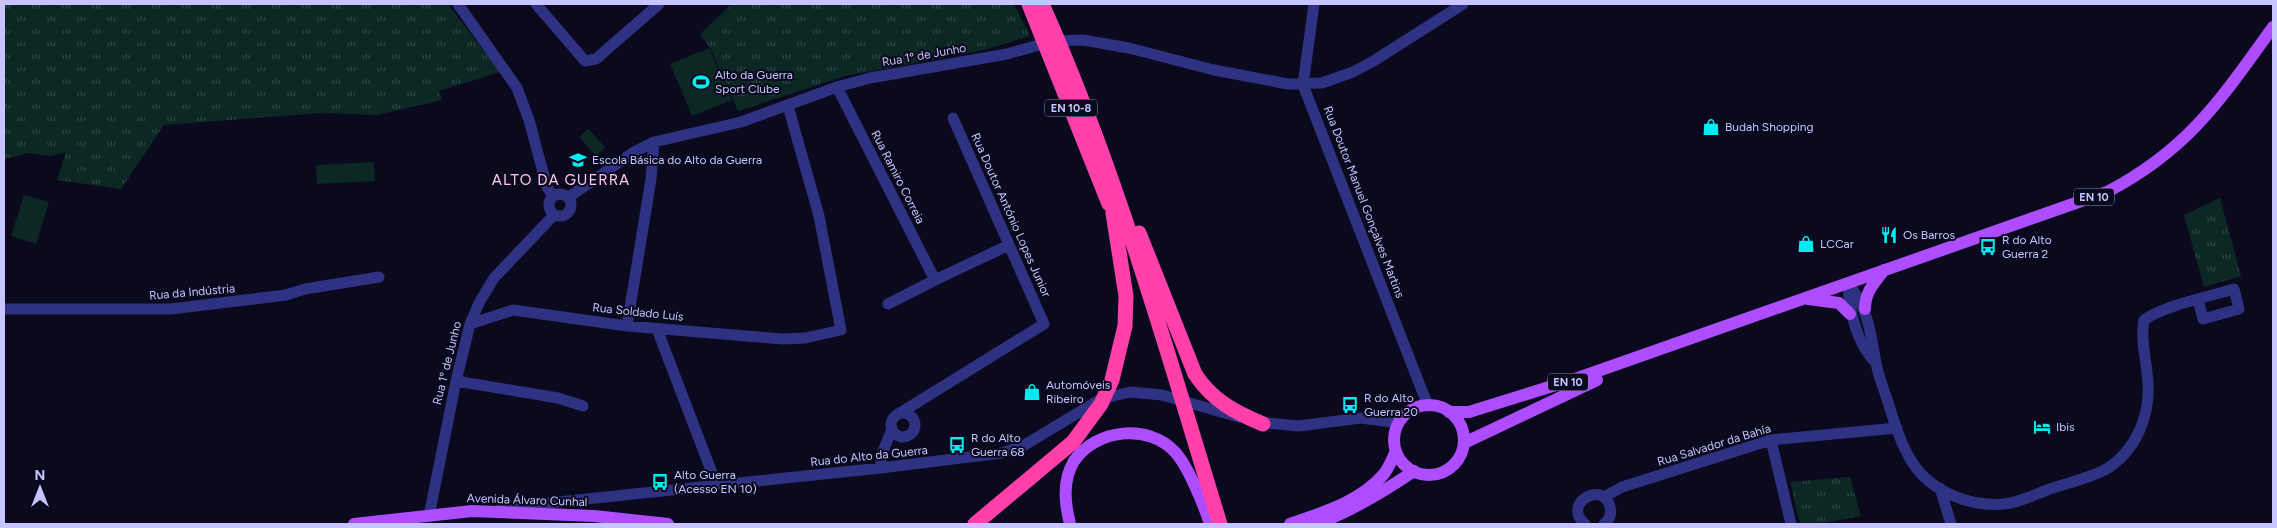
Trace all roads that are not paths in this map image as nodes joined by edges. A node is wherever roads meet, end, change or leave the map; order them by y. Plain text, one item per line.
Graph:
1 (458, 4) edge
2 (536, 4) edge
3 (659, 4) edge
4 (1029, 4) edge
5 (1042, 4) edge
6 (1314, 4) edge
7 (1463, 4) edge
8 (2273, 27) edge
9 (2273, 44) edge
10 (2256, 50) junction
11 (1303, 85) junction
12 (837, 87) junction
13 (788, 106) junction
14 (953, 118) dead end
15 (654, 142) junction
16 (1103, 155) junction
17 (553, 196) junction
18 (568, 197) junction
19 (1113, 213) junction
20 (554, 215) junction
21 (1009, 245) junction
22 (1884, 270) junction
23 (379, 277) dead end
24 (935, 280) junction
25 (1848, 282) junction
26 (1803, 298) junction
27 (2198, 300) dead end
28 (888, 304) dead end
29 (4, 309) edge
30 (1865, 309) junction
31 (1850, 314) junction
32 (470, 324) junction
33 (627, 326) junction
34 (657, 329) junction
35 (1684, 342) junction
36 (1163, 355) junction
37 (1876, 362) junction
38 (456, 381) junction
39 (583, 406) dead end
40 (1428, 406) junction
41 (1449, 412) junction
42 (900, 413) junction
43 (1399, 423) junction
44 (1263, 424) junction
45 (1896, 428) junction
46 (892, 429) junction
47 (1772, 440) junction
48 (1464, 443) junction
49 (1396, 451) junction
50 (881, 468) junction
51 (1414, 471) junction
52 (718, 486) junction
53 (1940, 488) junction
54 (1604, 497) junction
55 (472, 510) junction
56 (1342, 514) junction
57 (1210, 515) edge
58 (429, 516) junction
59 (354, 524) edge
60 (668, 524) edge
61 (975, 524) edge
62 (1070, 524) edge
63 (1220, 524) edge
64 (1290, 524) edge
65 (1318, 524) edge
66 (1330, 524) edge
67 (1585, 524) edge
68 (1604, 524) edge
69 (1791, 524) edge
70 (1951, 524) edge

1 - 17 street
2 - 3 street
4 - 19 highway, EN 10-8
5 - 16 highway, EN 10-8
6 - 11 street, Rua Doutor Manuel Gonçalves Martins
7 - 11 street, Rua 1º de Junho
8 - 10 main road, EN 10
9 - 10 main road
10 - 22 main road, EN 10
11 - 12 street, Rua 1º de Junho
11 - 40 street, Rua Doutor Manuel Gonçalves Martins
12 - 13 street, Rua 1º de Junho
12 - 24 street, Rua Ramiro Correia
13 - 15 street, Rua 1º de Junho
13 - 34 street, Rua Soldado Luís
14 - 21 street, Rua Doutor António Lopes Junior
15 - 18 street, Rua 1º de Junho
15 - 33 street
16 - 36 highway, EN 10-8
16 - 44 highway
17 - 18 street
17 - 20 street
18 - 20 street
19 - 36 highway, EN 10-8
19 - 61 highway
20 - 32 street, Rua 1º de Junho
21 - 24 street
21 - 42 street, Rua Doutor António Lopes Junior
22 - 25 main road, EN 10
22 - 30 main road
23 - 29 street, Rua da Indústria
24 - 28 street
25 - 26 main road, EN 10
25 - 30 street
25 - 31 street
26 - 31 main road
26 - 35 main road, EN 10
27 - 53 street
30 - 37 street
31 - 37 street
32 - 33 street, Rua Soldado Luís
32 - 38 street, Rua 1º de Junho
33 - 34 street, Rua Soldado Luís
34 - 52 street
35 - 41 main road, EN 10
35 - 48 main road, EN 10
36 - 57 highway, EN 10-8
37 - 45 street
38 - 39 street
38 - 58 street, Rua 1º de Junho
40 - 41 main road
40 - 43 main road
41 - 48 main road
42 - 46 street
42 - 46 street
43 - 44 street, Rua do Alto da Guerra
43 - 49 main road
44 - 50 street, Rua do Alto da Guerra
45 - 47 street, Rua Salvador da Bahía
45 - 53 street
46 - 50 street
47 - 54 street, Rua Salvador da Bahía
47 - 69 street
48 - 51 main road
49 - 51 main road
49 - 64 main road
50 - 52 street, Rua do Alto da Guerra
51 - 56 main road
52 - 55 street, Rua do Alto da Guerra
53 - 70 street
54 - 67 street, Rua Salvador da Bahía
54 - 68 street
55 - 58 main road, Avenida Álvaro Cunhal
55 - 60 main road, Avenida Álvaro Cunhal
56 - 65 main road
56 - 66 main road
57 - 62 main road
57 - 63 highway, EN 10-8
58 - 59 main road, Avenida Álvaro Cunhal

